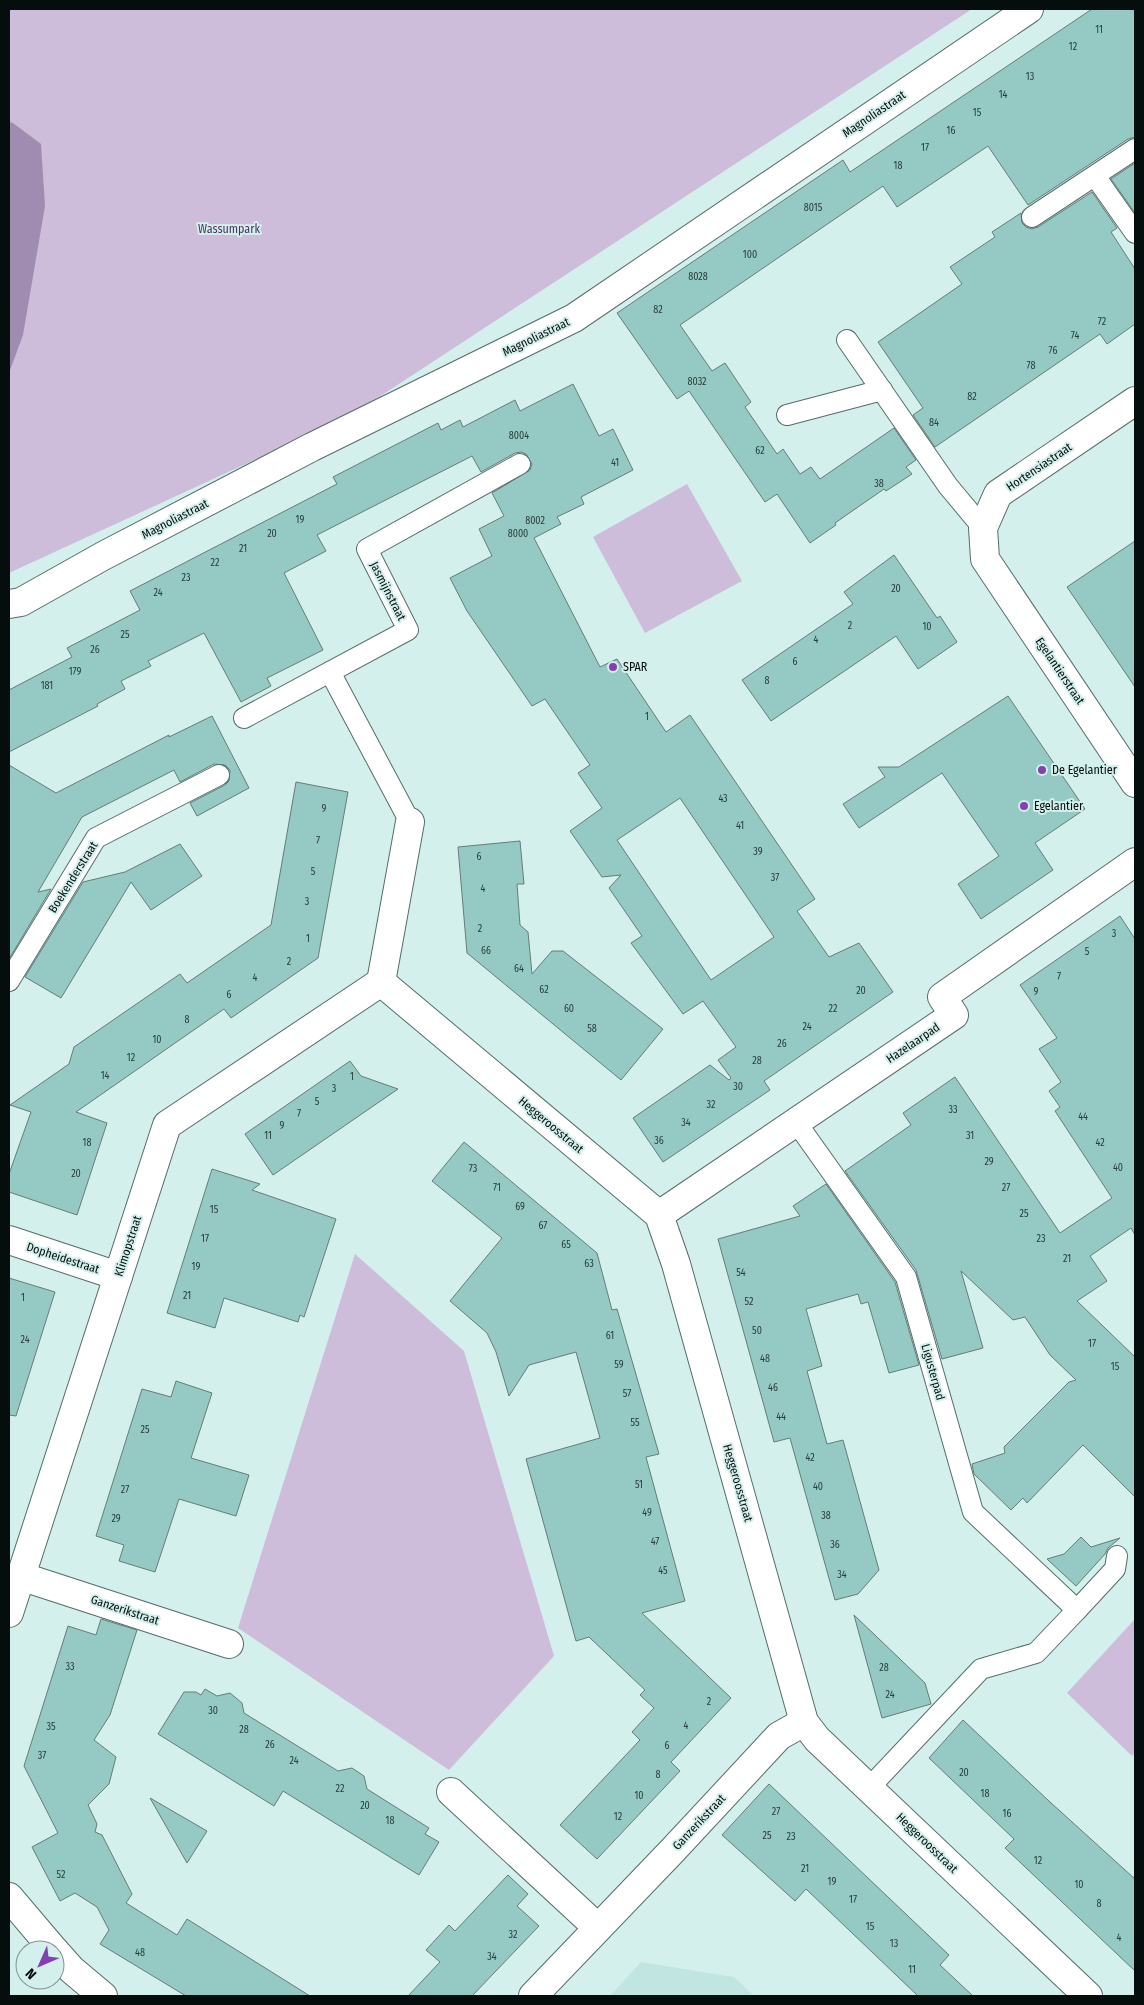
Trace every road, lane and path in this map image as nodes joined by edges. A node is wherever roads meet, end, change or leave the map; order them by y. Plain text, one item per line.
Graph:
1 (1029, 9) edge
2 (1135, 149) edge
3 (1095, 176) junction
4 (1032, 217) dead end
5 (1135, 233) edge
6 (847, 340) dead end
7 (882, 390) junction
8 (1135, 401) edge
9 (787, 415) dead end
10 (520, 464) dead end
11 (984, 528) junction
12 (985, 559) joint
13 (9, 604) edge
14 (330, 672) junction
15 (244, 718) dead end
16 (219, 775) dead end
17 (1135, 783) edge
18 (410, 822) joint
19 (1135, 862) edge
20 (9, 982) edge
21 (381, 982) junction
22 (796, 1122) junction
23 (659, 1215) junction
24 (9, 1240) edge
25 (118, 1276) junction
26 (1117, 1556) dead end
27 (20, 1576) junction
28 (1077, 1610) junction
29 (9, 1613) edge
30 (230, 1644) dead end
31 (804, 1722) junction
32 (869, 1788) junction
33 (452, 1792) dead end
34 (9, 1897) edge
35 (598, 1928) junction
36 (46, 1940) edge
37 (65, 1962) edge
38 (103, 1996) edge
39 (533, 1996) edge
40 (1088, 1996) edge

1 - 13 street, Magnoliastraat
2 - 3 lane
3 - 4 lane
3 - 5 lane
6 - 7 lane
7 - 9 lane
7 - 11 lane
8 - 11 street, Hortensiastraat
10 - 14 lane, Jasmijnstraat
11 - 12 street, Hortensiastraat
12 - 17 street, Egelantierstraat
14 - 15 lane, Jasmijnstraat
14 - 18 lane
16 - 20 lane, Boekenderstraat
18 - 21 street
19 - 22 street, Hazelaarpad
21 - 23 street, Heggeroosstraat
21 - 25 street, Klimopstraat
22 - 23 street, Hazelaarpad
22 - 28 lane, Ligusterpad
23 - 31 street, Heggeroosstraat
24 - 25 street, Dopheidestraat
25 - 27 street, Klimopstraat
26 - 28 lane
27 - 29 street, Klimopstraat
27 - 30 street, Ganzerikstraat
28 - 32 lane
31 - 32 street, Heggeroosstraat
31 - 35 street, Ganzerikstraat
32 - 40 street, Heggeroosstraat
33 - 35 street
34 - 36 street
35 - 39 street, Ganzerikstraat
37 - 38 street

